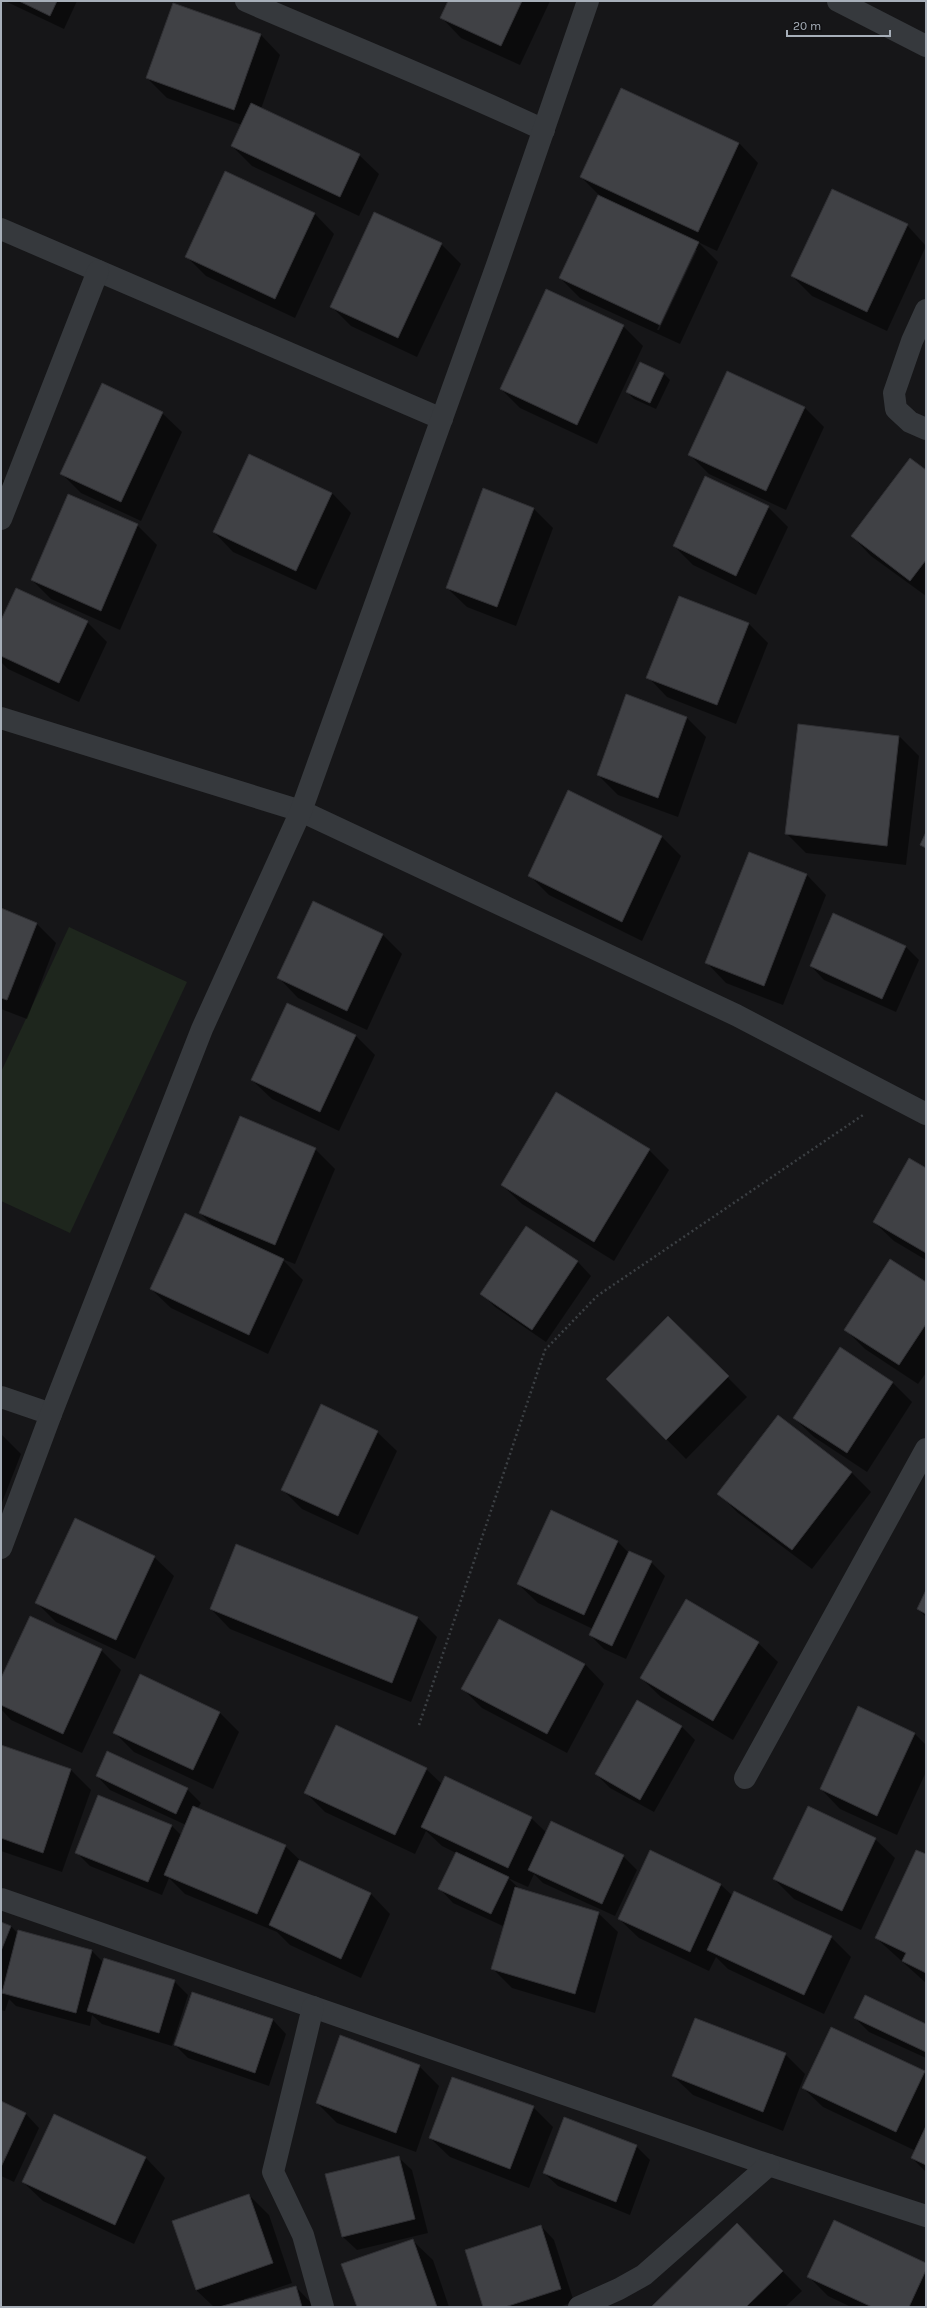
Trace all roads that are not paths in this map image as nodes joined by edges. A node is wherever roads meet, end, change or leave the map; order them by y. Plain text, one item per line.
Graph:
1 (246, 1) edge
2 (588, 1) edge
3 (838, 1) edge
4 (926, 46) edge
5 (544, 130) junction
6 (1, 229) edge
7 (98, 271) junction
8 (926, 310) edge
9 (442, 419) junction
10 (926, 429) edge
11 (1, 519) edge
12 (1, 718) edge
13 (301, 811) junction
14 (926, 1114) edge
15 (1, 1397) edge
16 (51, 1414) junction
17 (926, 1450) edge
18 (1, 1548) edge
19 (745, 1778) dead end
20 (1, 1899) edge
21 (313, 2007) junction
22 (769, 2166) junction
23 (926, 2216) edge
24 (323, 2307) edge
25 (579, 2307) edge

1 - 5 street
2 - 5 street
3 - 4 street
5 - 9 street
6 - 7 street
7 - 9 street
7 - 11 street
8 - 10 street
9 - 13 street
12 - 13 street
13 - 14 street
13 - 16 street
15 - 16 street
16 - 18 street
17 - 19 street
20 - 21 street
21 - 22 street
21 - 24 street
22 - 23 street
22 - 25 street

